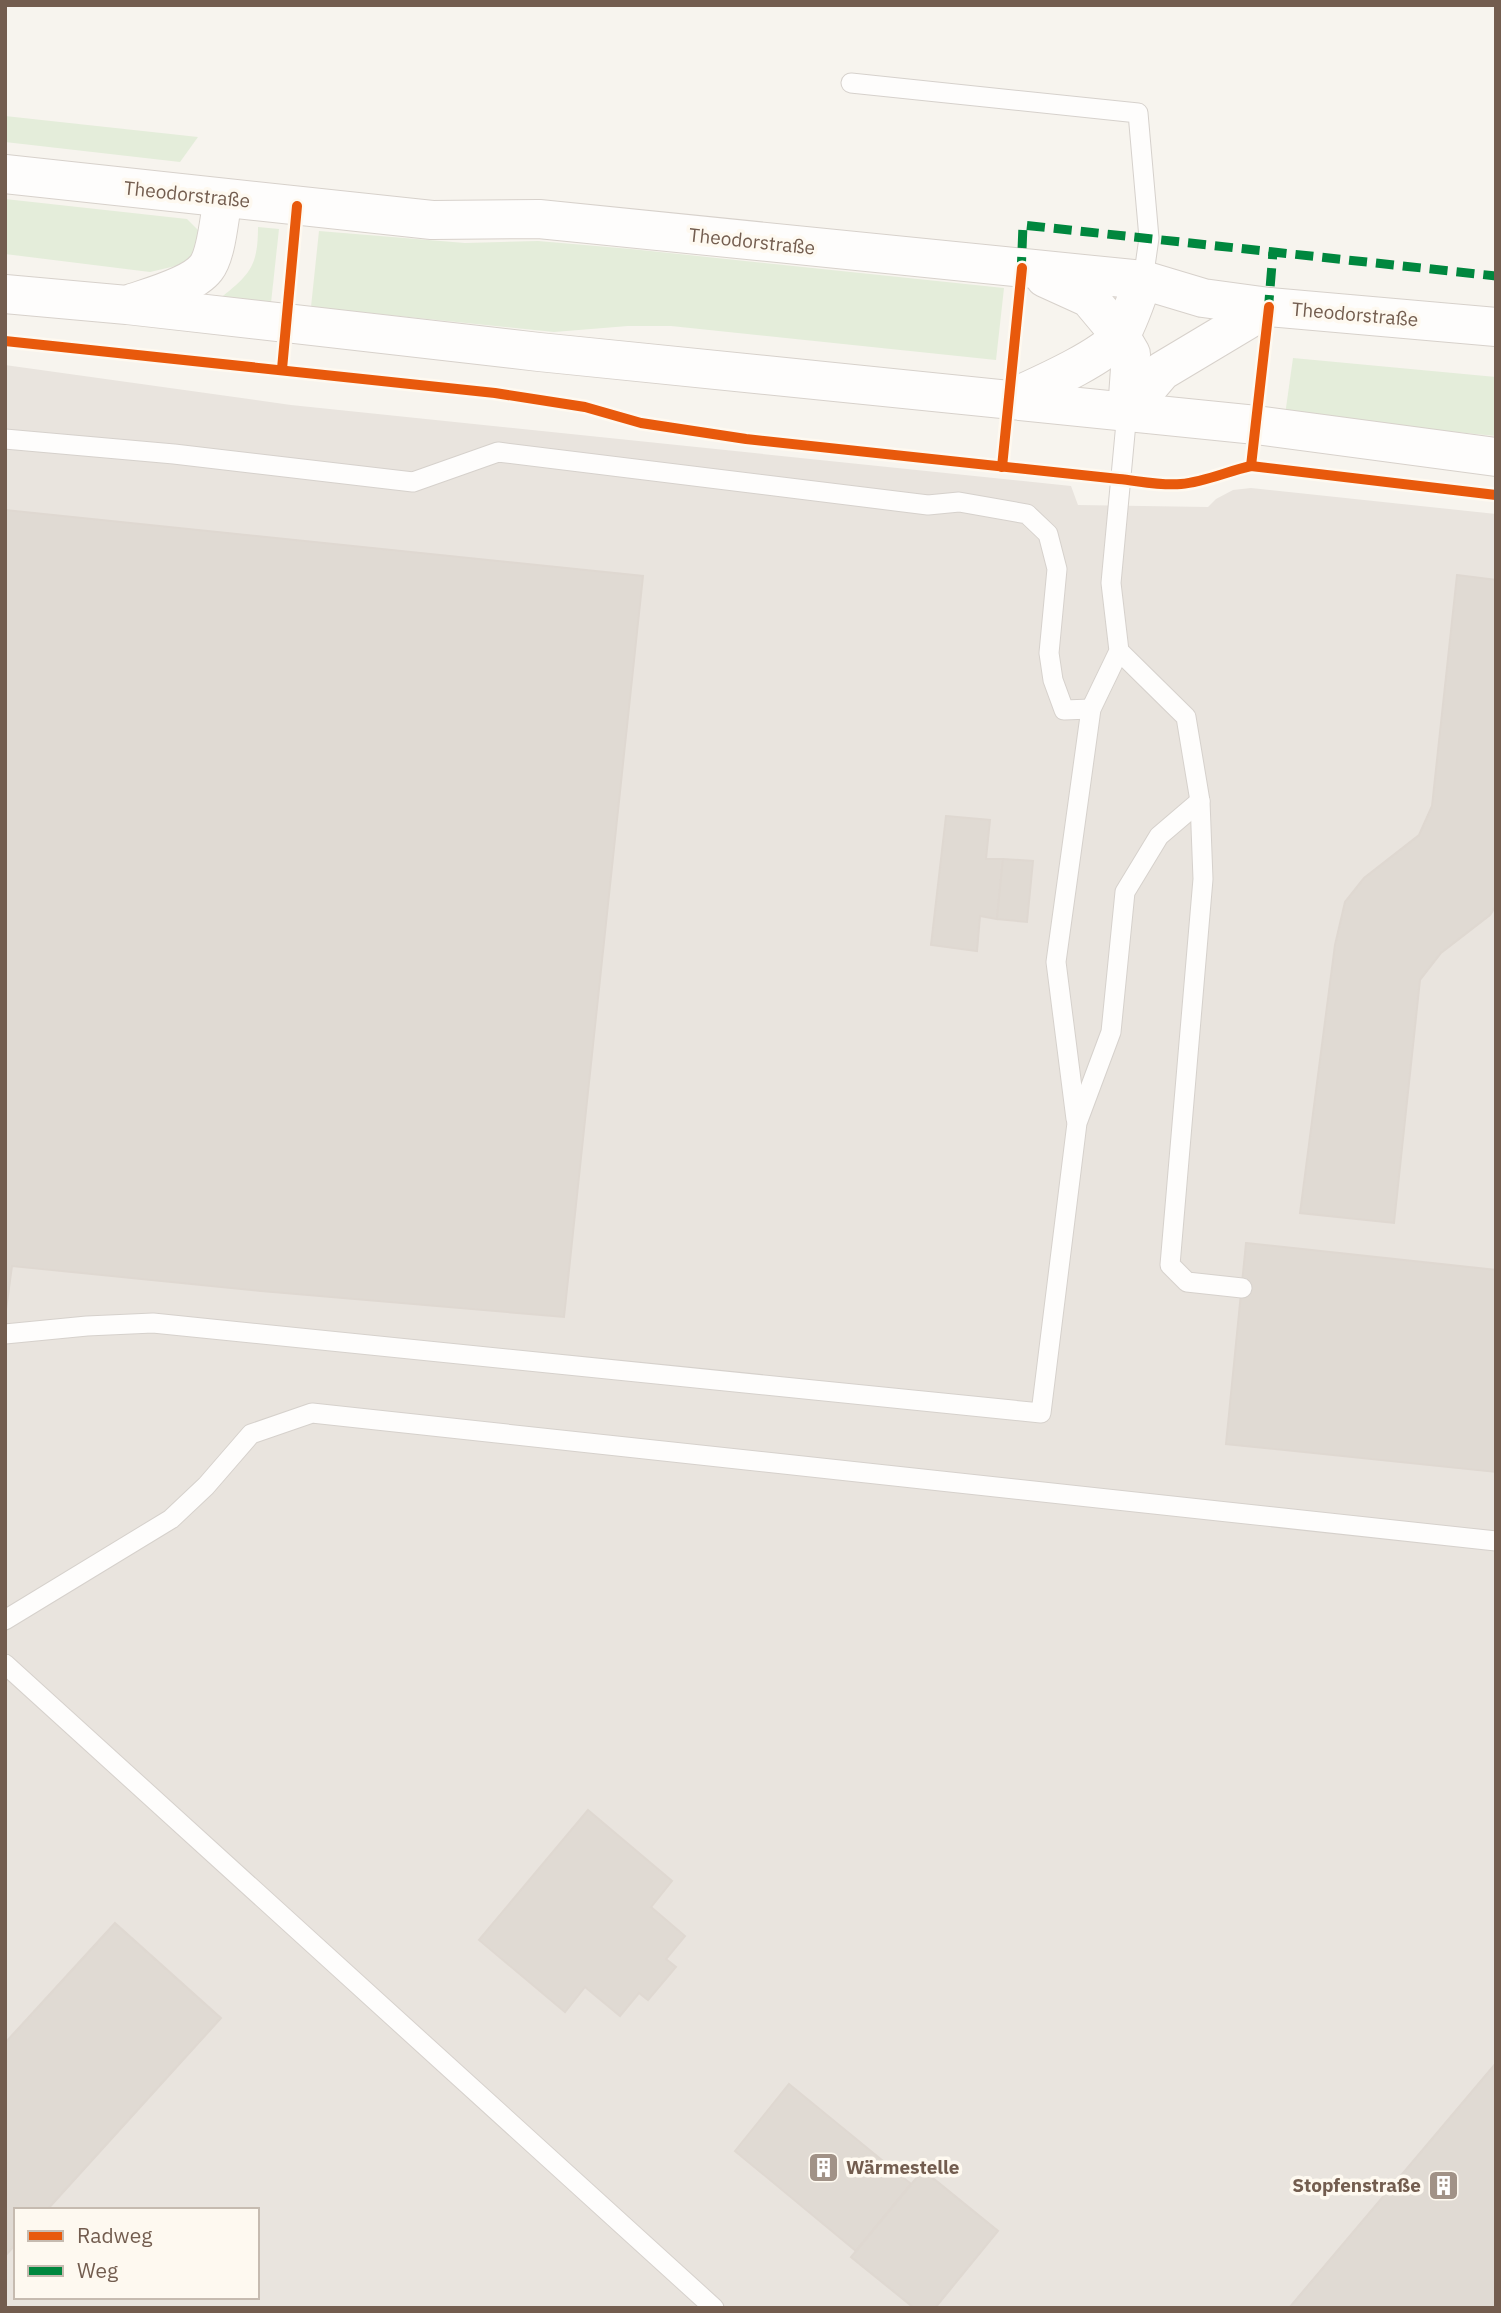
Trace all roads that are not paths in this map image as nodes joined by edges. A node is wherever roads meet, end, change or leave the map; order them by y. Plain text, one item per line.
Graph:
1 (851, 83) dead end
2 (5, 174) edge
3 (223, 199) junction
4 (1022, 268) junction
5 (1143, 280) junction
6 (5, 294) edge
7 (127, 305) junction
8 (1269, 307) junction
9 (1496, 327) edge
10 (1120, 335) junction
11 (1008, 400) junction
12 (1127, 412) junction
13 (5, 439) edge
14 (1496, 457) edge
15 (1119, 651) junction
16 (1091, 709) junction
17 (1200, 801) junction
18 (1077, 1123) junction
19 (1242, 1288) dead end
20 (5, 1334) edge
21 (1496, 1541) edge
22 (5, 1620) edge
23 (5, 1664) edge
24 (714, 2308) edge

1 - 5 lane
2 - 3 main road, Theodorstraße
3 - 4 main road, Theodorstraße
3 - 7 main road
4 - 5 main road, Theodorstraße
4 - 10 main road
5 - 8 main road, Theodorstraße
5 - 10 main road
6 - 7 main road
7 - 11 main road
8 - 9 main road, Theodorstraße
8 - 12 main road
10 - 11 main road
10 - 12 main road
11 - 12 main road
12 - 14 main road
12 - 15 lane
13 - 16 lane
15 - 16 lane
15 - 17 lane
16 - 18 lane
17 - 18 lane
17 - 19 lane
18 - 20 lane
21 - 22 lane
23 - 24 lane

